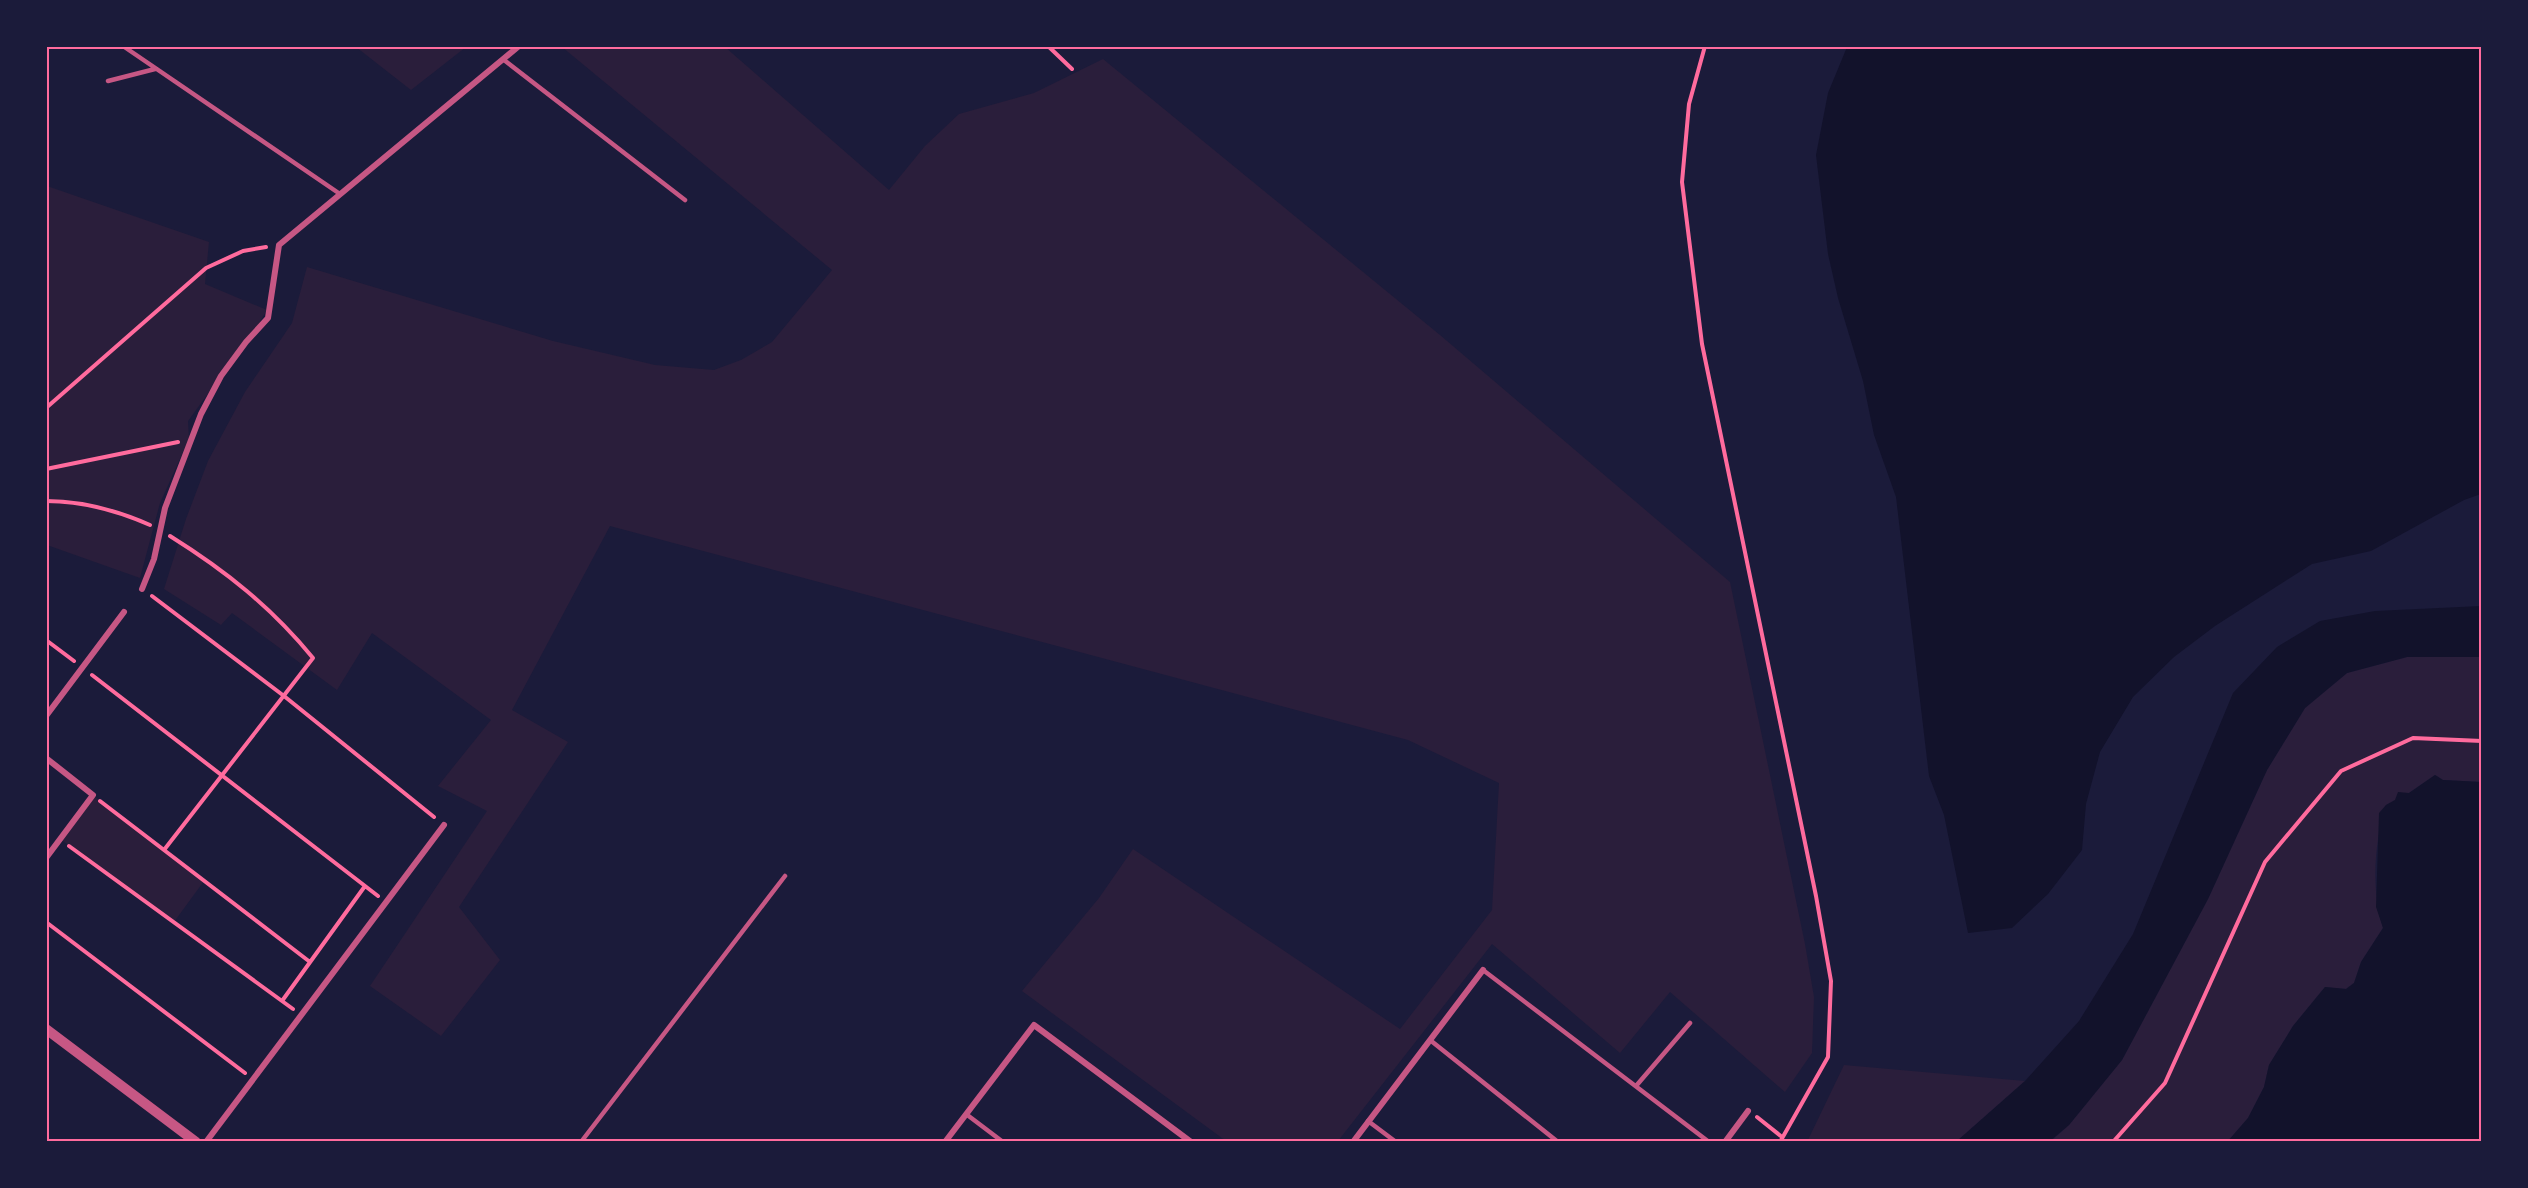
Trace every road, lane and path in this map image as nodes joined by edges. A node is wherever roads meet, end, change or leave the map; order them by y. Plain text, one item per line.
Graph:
1 (123, 46) edge
2 (519, 46) edge
3 (1048, 46) edge
4 (1705, 46) edge
5 (504, 60) junction
6 (155, 69) junction
7 (1072, 69) dead end
8 (108, 81) dead end
9 (340, 194) junction
10 (685, 200) dead end
11 (279, 245) junction
12 (46, 408) edge
13 (192, 437) junction
14 (46, 469) edge
15 (46, 501) edge
16 (159, 529) junction
17 (142, 589) joint
18 (124, 612) dead end
19 (46, 640) edge
20 (82, 668) junction
21 (284, 696) junction
22 (46, 716) edge
23 (2481, 741) edge
24 (46, 758) edge
25 (222, 775) junction
26 (93, 795) junction
27 (444, 825) joint
28 (60, 839) junction
29 (164, 850) junction
30 (46, 858) edge
31 (785, 876) dead end
32 (365, 886) junction
33 (386, 902) junction
34 (46, 922) edge
35 (310, 962) junction
36 (1483, 970) joint
37 (282, 1000) junction
38 (301, 1015) junction
39 (1690, 1023) dead end
40 (46, 1029) edge
41 (1430, 1040) junction
42 (253, 1079) junction
43 (1636, 1086) junction
44 (1748, 1111) joint
45 (966, 1113) junction
46 (1368, 1121) junction
47 (1781, 1139) edge
48 (196, 1142) edge
49 (206, 1142) edge
50 (581, 1142) edge
51 (945, 1142) edge
52 (1003, 1142) edge
53 (1191, 1142) edge
54 (1353, 1142) edge
55 (1396, 1142) edge
56 (1558, 1142) edge
57 (1709, 1142) edge
58 (1725, 1142) edge
59 (2113, 1142) edge

1 - 6 lane
2 - 5 street
3 - 7 path
4 - 47 path
5 - 9 street
5 - 10 lane
6 - 8 lane
6 - 9 lane
9 - 11 street
11 - 12 path
11 - 13 street
13 - 14 path
13 - 16 street
15 - 16 path
16 - 17 street
16 - 21 path
17 - 21 path
18 - 20 street
19 - 20 path
20 - 22 street
20 - 25 path
21 - 25 path
21 - 27 path
23 - 59 path
24 - 26 street
25 - 29 path
25 - 32 path
26 - 28 street
26 - 29 path
27 - 33 street
28 - 30 street
28 - 37 path
29 - 35 path
31 - 50 lane
32 - 33 path
32 - 35 path
33 - 38 street
34 - 42 path
35 - 37 path
36 - 41 street
36 - 43 lane
37 - 38 path
38 - 42 street
39 - 43 lane
40 - 48 street
41 - 46 street
41 - 56 lane
42 - 49 street
43 - 57 lane
44 - 47 path
44 - 58 street
45 - 51 street
45 - 52 lane
45 - 53 street
46 - 54 street
46 - 55 lane

